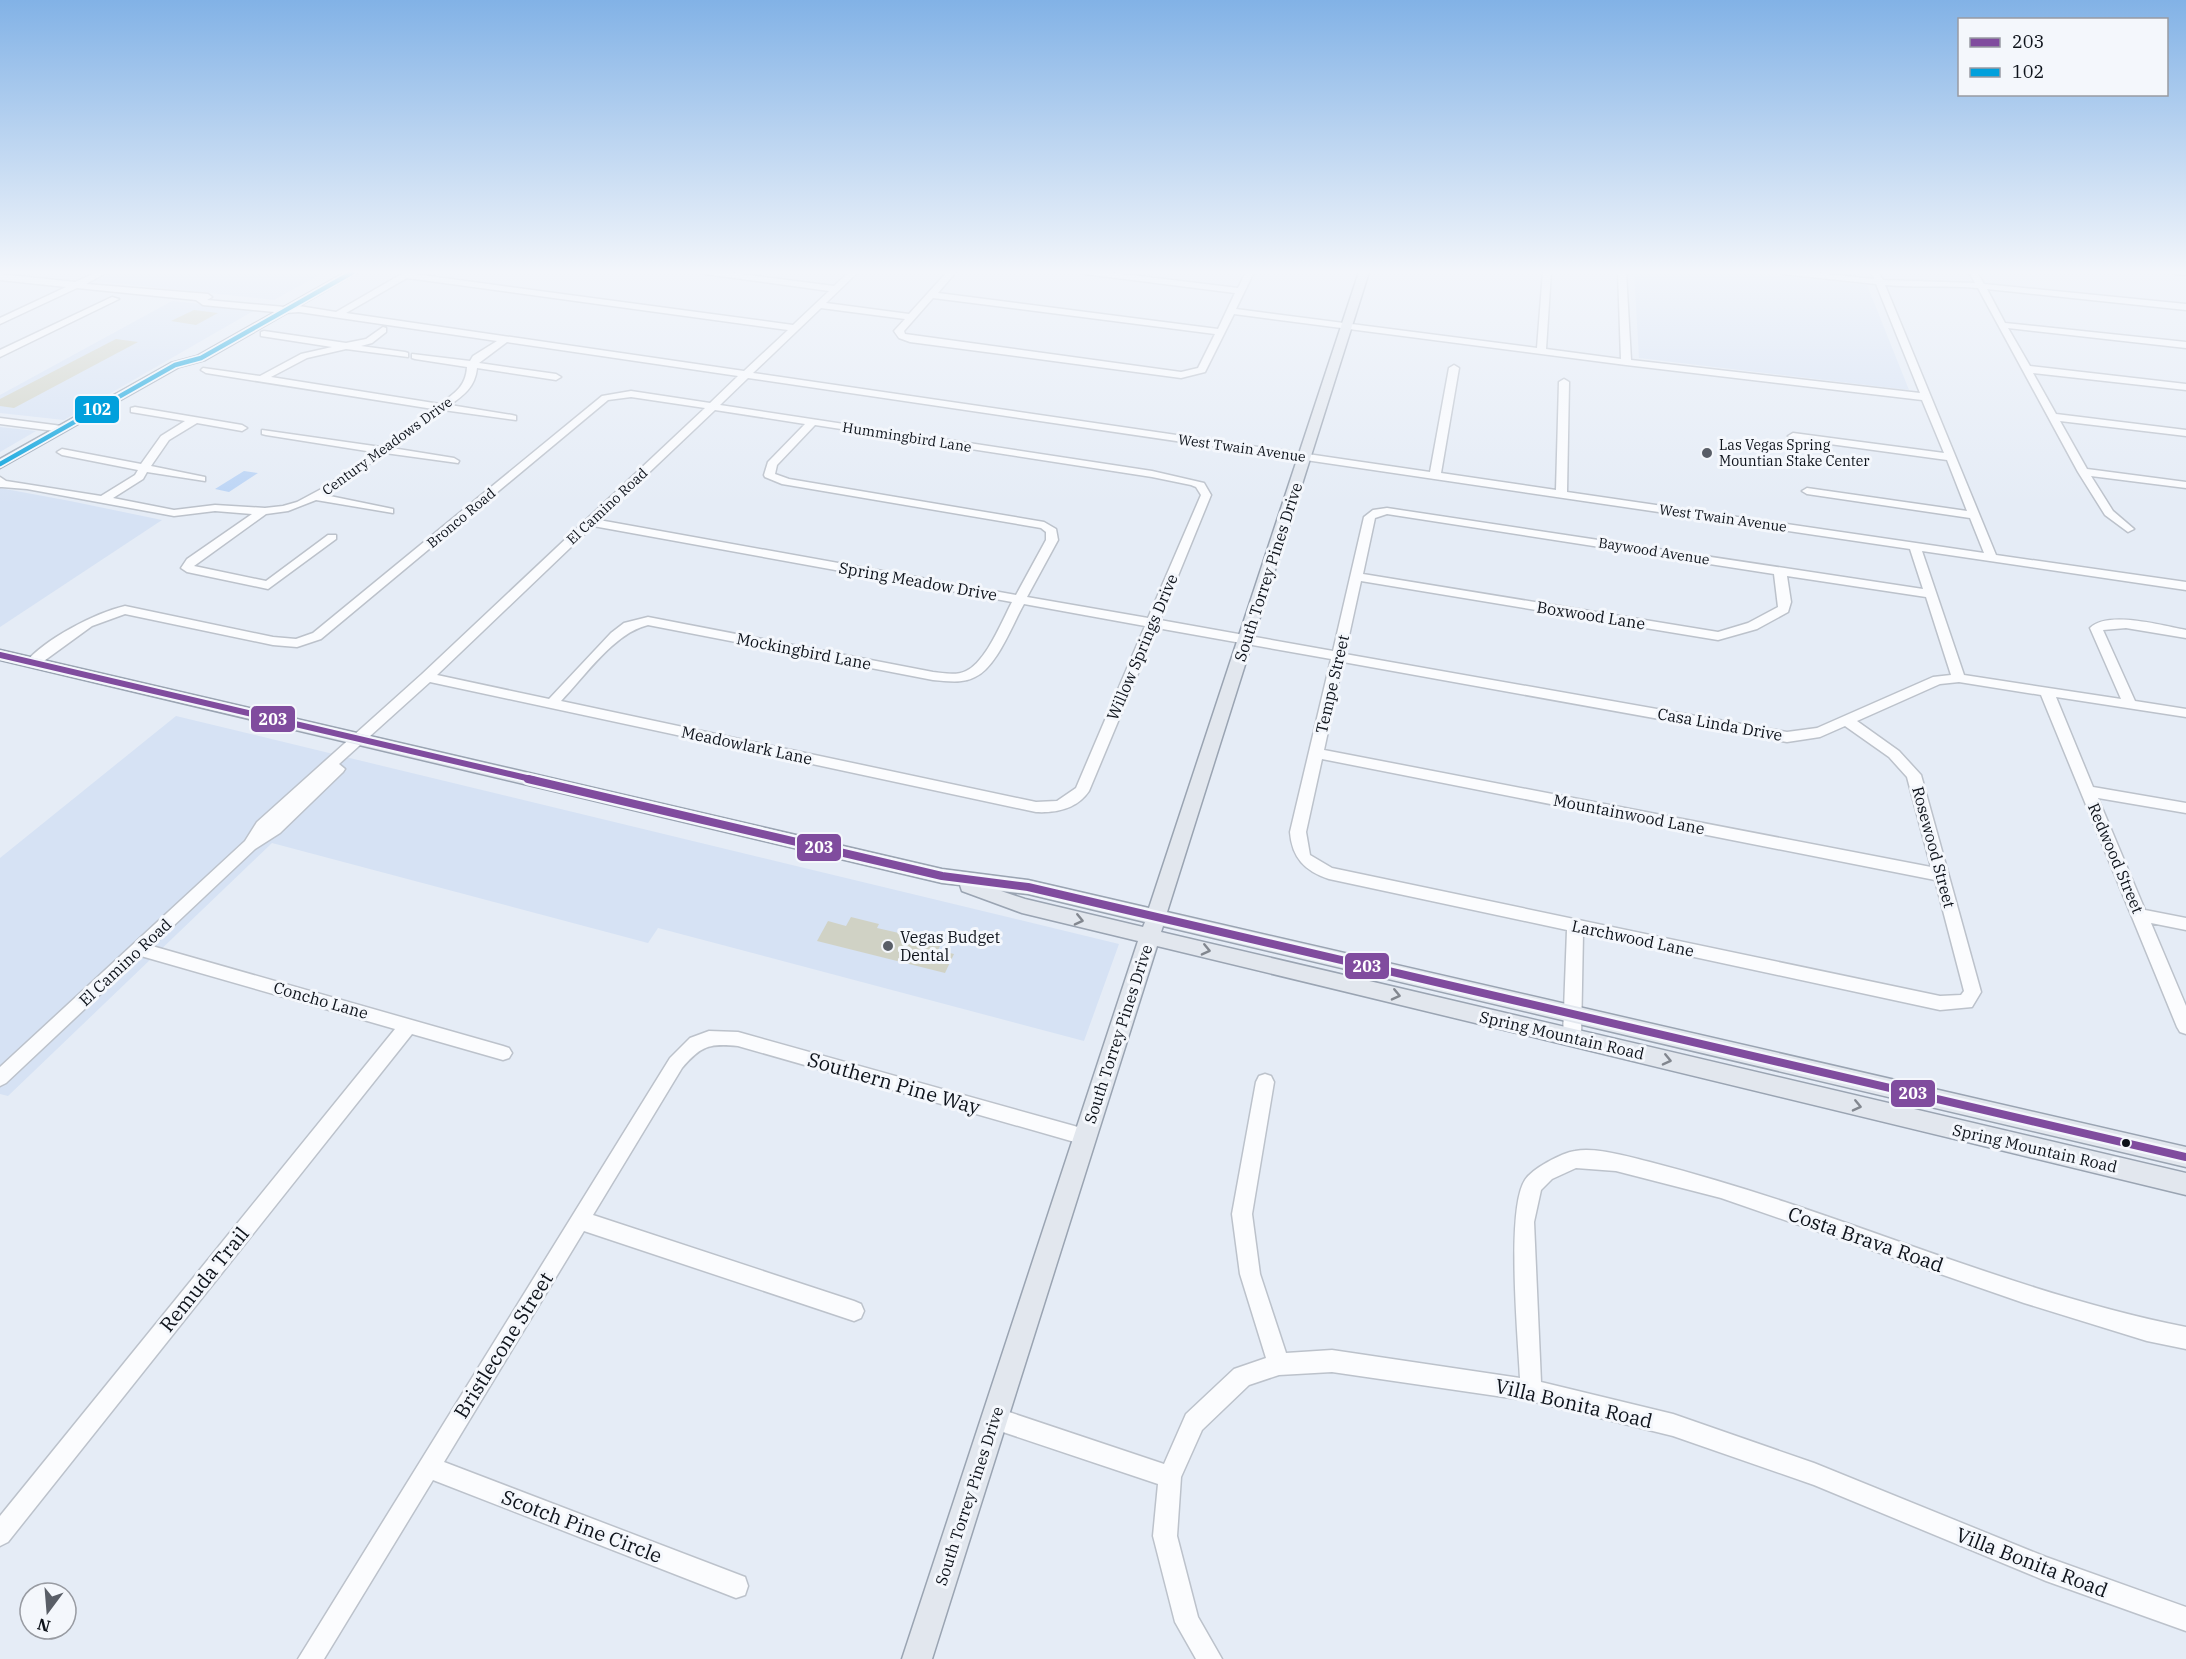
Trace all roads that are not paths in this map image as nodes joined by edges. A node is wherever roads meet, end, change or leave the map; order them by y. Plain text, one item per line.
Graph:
1 (196, 349) edge
2 (215, 349) edge
3 (333, 349) edge
4 (369, 349) edge
5 (491, 349) edge
6 (577, 349) edge
7 (772, 349) edge
8 (986, 349) edge
9 (1212, 349) edge
10 (1339, 349) edge
11 (1528, 349) edge
12 (1625, 349) edge
13 (1907, 349) edge
14 (2016, 349) edge
15 (1540, 351) joint
16 (474, 362) junction
17 (1626, 362) junction
18 (175, 365) junction
19 (1454, 368) dead end
20 (2027, 369) junction
21 (206, 370) dead end
22 (746, 374) junction
23 (556, 377) dead end
24 (261, 379) junction
25 (1564, 382) dead end
26 (2186, 387) edge
27 (614, 395) joint
28 (1926, 397) junction
29 (712, 406) junction
30 (441, 407) junction
31 (135, 410) dead end
32 (2054, 417) junction
33 (512, 418) dead end
34 (195, 420) junction
35 (0, 421) edge
36 (812, 422) junction
37 (242, 428) dead end
38 (62, 429) junction
39 (266, 432) dead end
40 (2186, 433) edge
41 (1793, 436) dead end
42 (384, 451) junction
43 (62, 453) dead end
44 (1304, 457) junction
45 (1950, 457) junction
46 (454, 461) dead end
47 (0, 464) edge
48 (144, 468) junction
49 (2083, 472) junction
50 (1435, 476) junction
51 (201, 479) dead end
52 (0, 480) edge
53 (1200, 485) joint
54 (2186, 485) edge
55 (1807, 491) dead end
56 (1561, 494) junction
57 (316, 497) junction
58 (101, 501) junction
59 (263, 511) junction
60 (389, 511) dead end
61 (1377, 512) joint
62 (1974, 515) junction
63 (589, 522) junction
64 (2128, 529) dead end
65 (332, 537) dead end
66 (1915, 546) junction
67 (1992, 558) junction
68 (1780, 571) junction
69 (1355, 576) junction
70 (2186, 586) edge
71 (1931, 594) junction
72 (1020, 599) junction
73 (1152, 623) junction
74 (2186, 633) edge
75 (1246, 640) junction
76 (0, 655) edge
77 (1338, 657) junction
78 (32, 663) junction
79 (427, 677) junction
80 (1959, 678) junction
81 (2046, 690) junction
82 (552, 703) junction
83 (2130, 704) junction
84 (2186, 713) edge
85 (1846, 720) junction
86 (359, 739) junction
87 (1316, 753) junction
88 (2088, 791) junction
89 (1067, 804) joint
90 (2186, 808) edge
91 (1304, 858) joint
92 (1941, 875) junction
93 (2140, 915) junction
94 (2186, 924) edge
95 (1575, 926) junction
96 (1153, 927) junction
97 (139, 949) junction
98 (1966, 1002) joint
99 (1572, 1014) junction
100 (409, 1025) junction
101 (2186, 1027) edge
102 (1572, 1037) junction
103 (702, 1038) joint
104 (503, 1053) dead end
105 (0, 1078) edge
106 (1265, 1082) dead end
107 (1085, 1137) junction
108 (2186, 1157) edge
109 (2186, 1184) edge
110 (580, 1220) junction
111 (854, 1311) dead end
112 (2186, 1338) edge
113 (1279, 1364) junction
114 (1531, 1390) junction
115 (994, 1418) junction
116 (428, 1467) junction
117 (1170, 1477) junction
118 (0, 1534) edge
119 (736, 1586) dead end
120 (2186, 1619) edge
121 (310, 1659) edge
122 (917, 1659) edge
123 (1210, 1659) edge

1 - 18 main road
2 - 18 main road
3 - 24 street
4 - 16 street
5 - 16 street
6 - 22 street, West Twain Avenue
7 - 22 street, El Camino Road
8 - 9 street
10 - 44 main road, South Torrey Pines Drive
11 - 15 street
12 - 17 street
13 - 28 street
14 - 20 street
15 - 17 street
16 - 23 street
16 - 30 street, Century Meadows Drive
17 - 28 street
18 - 38 main road
19 - 50 street
20 - 26 street
20 - 32 street
21 - 24 street
22 - 29 street, El Camino Road
22 - 44 street, West Twain Avenue
24 - 30 street
25 - 56 street
27 - 29 street, Hummingbird Lane
27 - 78 street, Bronco Road
28 - 45 street
29 - 36 street, Hummingbird Lane
29 - 63 street, El Camino Road
30 - 33 street
30 - 42 street, Century Meadows Drive
31 - 34 street
32 - 40 street
32 - 49 street
34 - 37 street
34 - 48 street
35 - 38 street
36 - 53 street, Hummingbird Lane
36 - 72 street
38 - 47 main road
39 - 42 street
41 - 45 street
42 - 46 street
42 - 57 street, Century Meadows Drive
43 - 48 street
44 - 50 street, West Twain Avenue
44 - 75 main road, South Torrey Pines Drive
45 - 62 street
48 - 51 street
48 - 58 street
49 - 54 street
49 - 64 street
50 - 56 street, West Twain Avenue
52 - 58 street, Century Meadows Drive
53 - 73 street, Willow Springs Drive
55 - 62 street
56 - 66 street, West Twain Avenue
57 - 59 street, Century Meadows Drive
57 - 60 street
58 - 59 street, Century Meadows Drive
59 - 65 street
61 - 68 street, Baywood Avenue
61 - 69 street, Tempe Street
62 - 67 street
63 - 72 street, Spring Meadow Drive
63 - 79 street, El Camino Road
66 - 67 street, West Twain Avenue
66 - 71 street
67 - 70 street, West Twain Avenue
68 - 69 street, Boxwood Lane
68 - 71 street, Baywood Avenue
69 - 77 street, Tempe Street
71 - 80 street
72 - 73 street, Spring Meadow Drive
72 - 82 street, Mockingbird Lane
73 - 75 street, Spring Meadow Drive
73 - 89 street, Willow Springs Drive
74 - 83 street
75 - 77 street, Casa Linda Drive
75 - 96 main road, South Torrey Pines Drive
76 - 78 main road, Spring Mountain Road
77 - 85 street, Casa Linda Drive
77 - 87 street, Tempe Street
78 - 86 main road, Spring Mountain Road
79 - 82 street, Meadowlark Lane
79 - 86 street, El Camino Road
80 - 81 street, Casa Linda Drive
80 - 85 street, Casa Linda Drive
81 - 83 street, Casa Linda Drive
81 - 88 street, Redwood Street
82 - 89 street, Meadowlark Lane
83 - 84 street, Casa Linda Drive
85 - 92 street, Rosewood Street
86 - 96 main road, Spring Mountain Road
86 - 97 street, El Camino Road
87 - 91 street, Tempe Street
87 - 92 street, Mountainwood Lane
88 - 90 street
88 - 93 street, Redwood Street
91 - 95 street, Larchwood Lane
92 - 98 street, Rosewood Street
93 - 94 street
93 - 101 street, Redwood Street
95 - 98 street, Larchwood Lane
95 - 99 street
96 - 99 main road, Spring Mountain Road
96 -> 102 main road, Spring Mountain Road
96 - 107 main road, South Torrey Pines Drive
97 - 100 street, Concho Lane
97 - 105 street, El Camino Road
99 - 102 street
99 - 108 main road, Spring Mountain Road
100 - 104 street, Concho Lane
100 - 118 street, Remuda Trail
102 -> 109 main road, Spring Mountain Road
103 - 107 street, Southern Pine Way
103 - 110 street, Bristlecone Street
106 - 113 street
107 - 115 main road, South Torrey Pines Drive
110 - 111 street
110 - 116 street, Bristlecone Street
112 - 114 street, Costa Brava Road
113 - 114 street, Villa Bonita Road
113 - 117 street, Villa Bonita Road
114 - 120 street, Villa Bonita Road
115 - 117 street
115 - 122 main road, South Torrey Pines Drive
116 - 119 street, Scotch Pine Circle
116 - 121 street, Bristlecone Street
117 - 123 street, Villa Bonita Road

